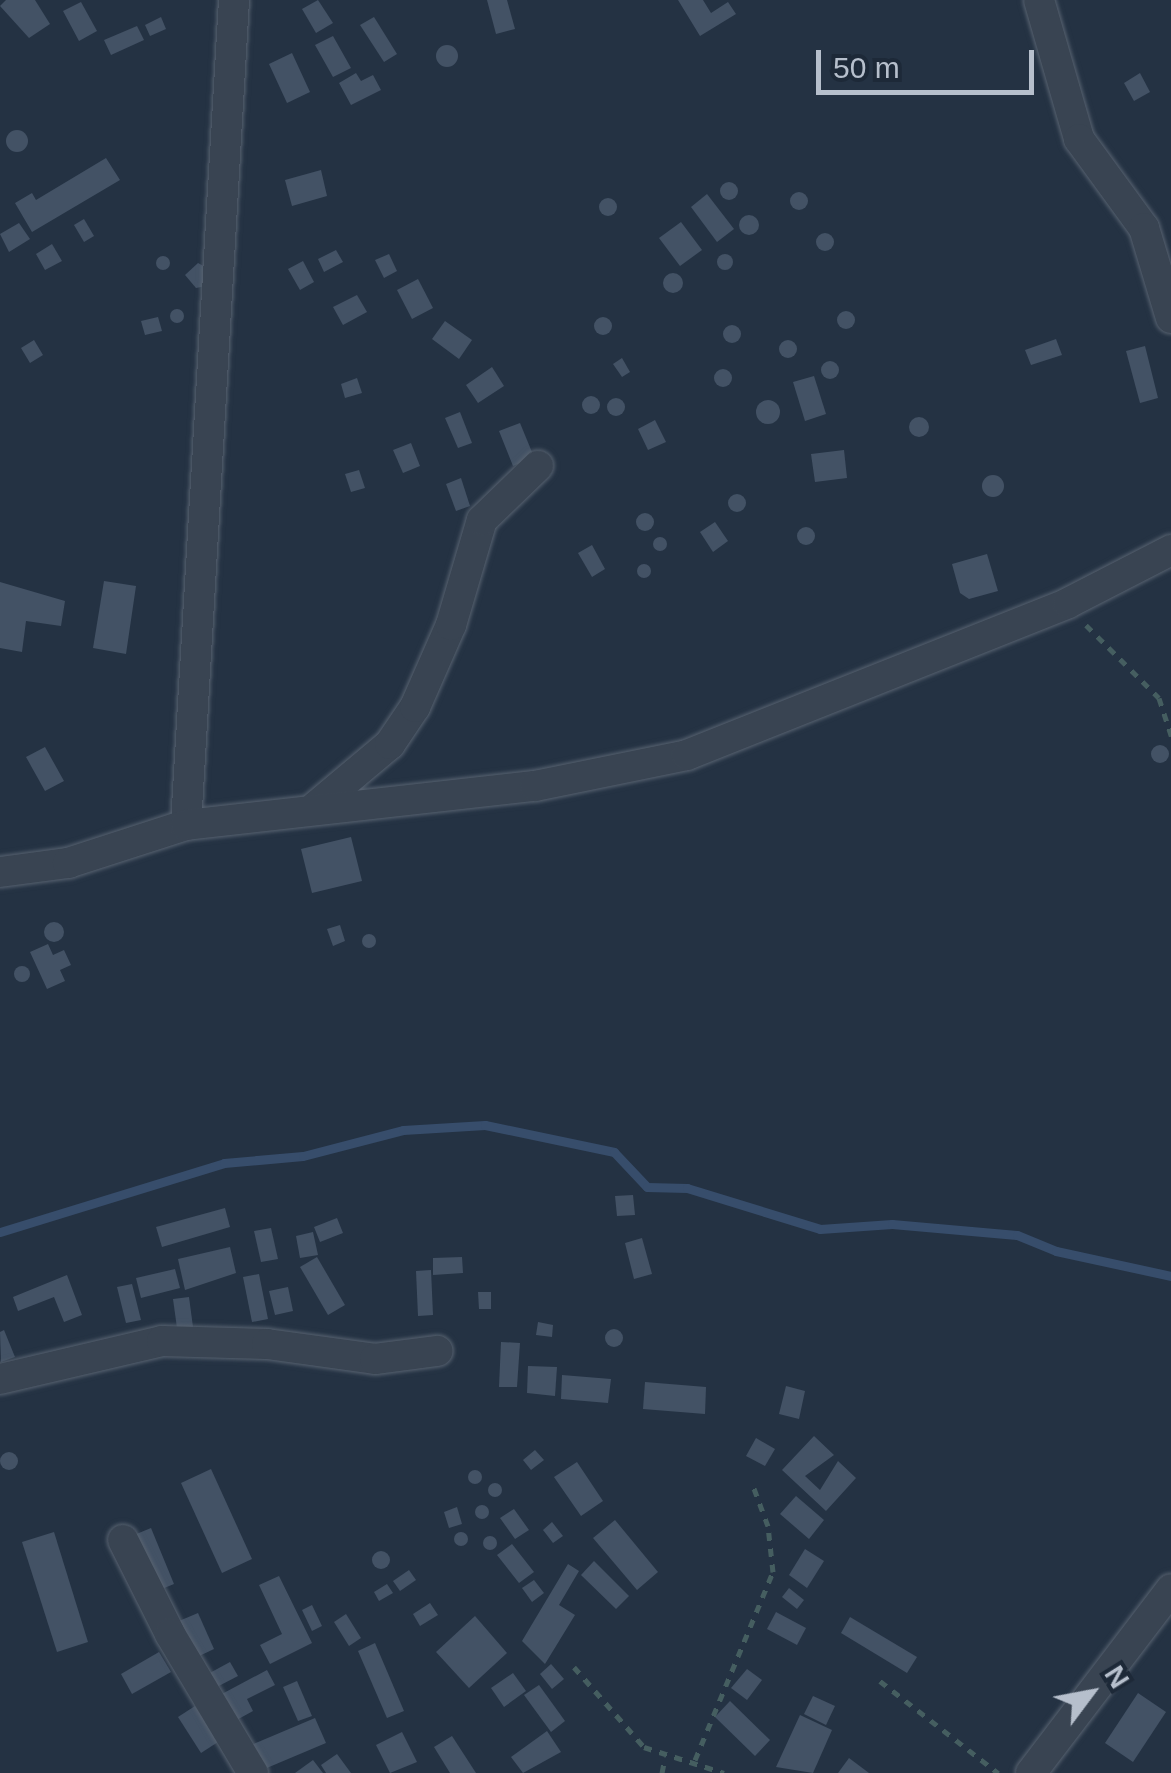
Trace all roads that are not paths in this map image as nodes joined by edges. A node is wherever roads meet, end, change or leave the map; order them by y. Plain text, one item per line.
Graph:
1 (234, 0) edge
2 (1039, 0) edge
3 (1171, 318) edge
4 (538, 466) dead end
5 (1171, 550) edge
6 (315, 807) junction
7 (186, 825) junction
8 (0, 872) edge
9 (437, 1351) dead end
10 (0, 1380) edge
11 (123, 1540) dead end
12 (1171, 1588) edge
13 (253, 1773) edge
14 (1031, 1773) edge

1 - 7 street
2 - 3 street
4 - 6 street
5 - 6 street
6 - 7 street
7 - 8 street
9 - 10 street
11 - 13 street
12 - 14 street

